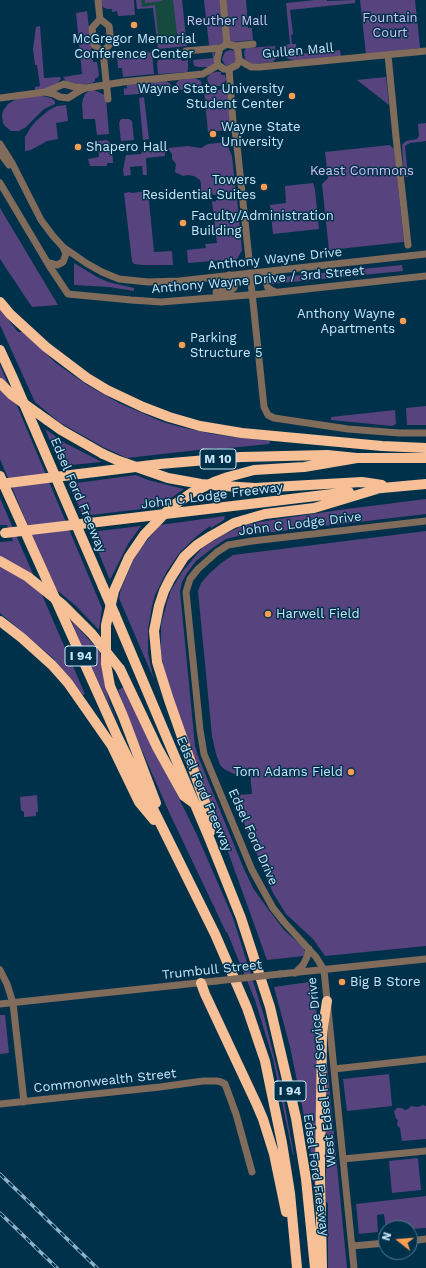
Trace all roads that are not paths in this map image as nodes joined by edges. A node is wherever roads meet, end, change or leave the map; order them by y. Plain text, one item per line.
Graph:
1 (98, 0) edge
2 (223, 0) edge
3 (100, 19) junction
4 (227, 44) junction
5 (253, 44) dead end
6 (235, 46) junction
7 (220, 48) junction
8 (186, 51) dead end
9 (426, 51) edge
10 (104, 52) junction
11 (388, 55) junction
12 (239, 60) junction
13 (218, 65) junction
14 (228, 69) junction
15 (106, 84) junction
16 (86, 88) junction
17 (45, 92) junction
18 (0, 98) edge
19 (108, 99) dead end
20 (0, 144) edge
21 (0, 153) edge
22 (0, 183) edge
23 (24, 186) junction
24 (408, 245) dead end
25 (64, 247) junction
26 (426, 254) edge
27 (249, 259) dead end
28 (47, 262) junction
29 (275, 270) junction
30 (250, 273) junction
31 (229, 275) junction
32 (426, 276) edge
33 (275, 292) junction
34 (252, 294) junction
35 (191, 299) junction
36 (0, 302) edge
37 (0, 350) edge
38 (0, 383) edge
39 (426, 433) edge
40 (426, 448) edge
41 (356, 458) junction
42 (426, 458) edge
43 (0, 476) edge
44 (0, 484) edge
45 (426, 484) edge
46 (399, 487) junction
47 (378, 489) junction
48 (426, 521) edge
49 (2, 533) edge
50 (0, 561) edge
51 (190, 579) joint
52 (0, 621) edge
53 (195, 804) junction
54 (166, 835) junction
55 (210, 840) junction
56 (176, 853) junction
57 (309, 949) junction
58 (426, 959) edge
59 (0, 970) edge
60 (324, 970) junction
61 (294, 973) junction
62 (201, 983) junction
63 (327, 1001) junction
64 (13, 1003) junction
65 (0, 1004) edge
66 (426, 1059) edge
67 (334, 1069) junction
68 (24, 1102) junction
69 (0, 1104) edge
70 (426, 1150) edge
71 (343, 1159) junction
72 (252, 1172) dead end
73 (378, 1244) edge
74 (295, 1245) junction
75 (352, 1246) junction
76 (297, 1268) edge
77 (315, 1268) edge
78 (322, 1268) edge
79 (354, 1268) edge

1 - 3 street
2 - 4 street
3 - 10 street
3 - 10 street
4 - 6 street
4 - 7 street
5 - 6 street
6 - 12 street
7 - 8 street
7 - 13 street
9 - 11 street, Gullen Mall
10 - 15 street
11 - 12 street, Gullen Mall
11 - 24 street
12 - 14 street
13 - 14 street
13 - 15 street
14 - 27 street
15 - 16 street
15 - 19 street
16 - 17 street
16 - 17 street
17 - 18 street
20 - 23 street
21 - 23 street
22 - 28 street
23 - 25 street, Anthony Wayne Drive
25 - 28 street
25 - 31 street, Anthony Wayne Drive
26 - 29 street, Anthony Wayne Drive
28 - 35 street, Anthony Wayne Drive / 3rd Street
29 - 30 street, Anthony Wayne Drive
29 - 33 street
30 - 31 street, Anthony Wayne Drive
30 - 34 street
31 - 35 street
32 - 33 street, Anthony Wayne Drive / 3rd Street
33 - 34 street, Anthony Wayne Drive / 3rd Street
34 - 35 street, Anthony Wayne Drive / 3rd Street
34 - 39 street
36 - 40 highway
37 - 53 highway, Edsel Ford Freeway / I 94, bridge
38 - 46 highway, bridge
41 - 42 highway, M 10
41 - 44 highway, M 10, bridge
41 - 56 highway
43 - 54 highway, I 94
45 - 46 highway, John C Lodge Freeway
46 - 47 highway, John C Lodge Freeway
47 - 49 highway, John C Lodge Freeway, bridge
47 - 55 highway
48 - 51 street, John C Lodge Drive
50 - 53 highway, bridge
51 - 57 street, Edsel Ford Drive
52 - 54 highway
53 - 55 highway, Edsel Ford Freeway / I 94
54 - 56 highway, I 94
55 - 77 highway, Edsel Ford Freeway / I 94
56 - 74 highway, I 94
57 - 60 street, Edsel Ford Drive
57 - 61 street
58 - 60 street, Trumbull Street
59 - 64 street
60 - 61 street, Trumbull Street
60 - 63 street, West Edsel Ford Service Drive
61 - 62 street, Trumbull Street, bridge
62 - 64 street, Trumbull Street
62 - 74 highway
63 - 67 street, West Edsel Ford Service Drive
63 - 78 highway
64 - 65 street, Trumbull Street
64 - 68 street
66 - 67 street
67 - 71 street, West Edsel Ford Service Drive
68 - 69 street, Commonwealth Street
68 - 72 street, Commonwealth Street
70 - 71 street
71 - 75 street, West Edsel Ford Service Drive
73 - 75 street
74 - 76 highway, I 94
75 - 79 street, West Edsel Ford Service Drive

